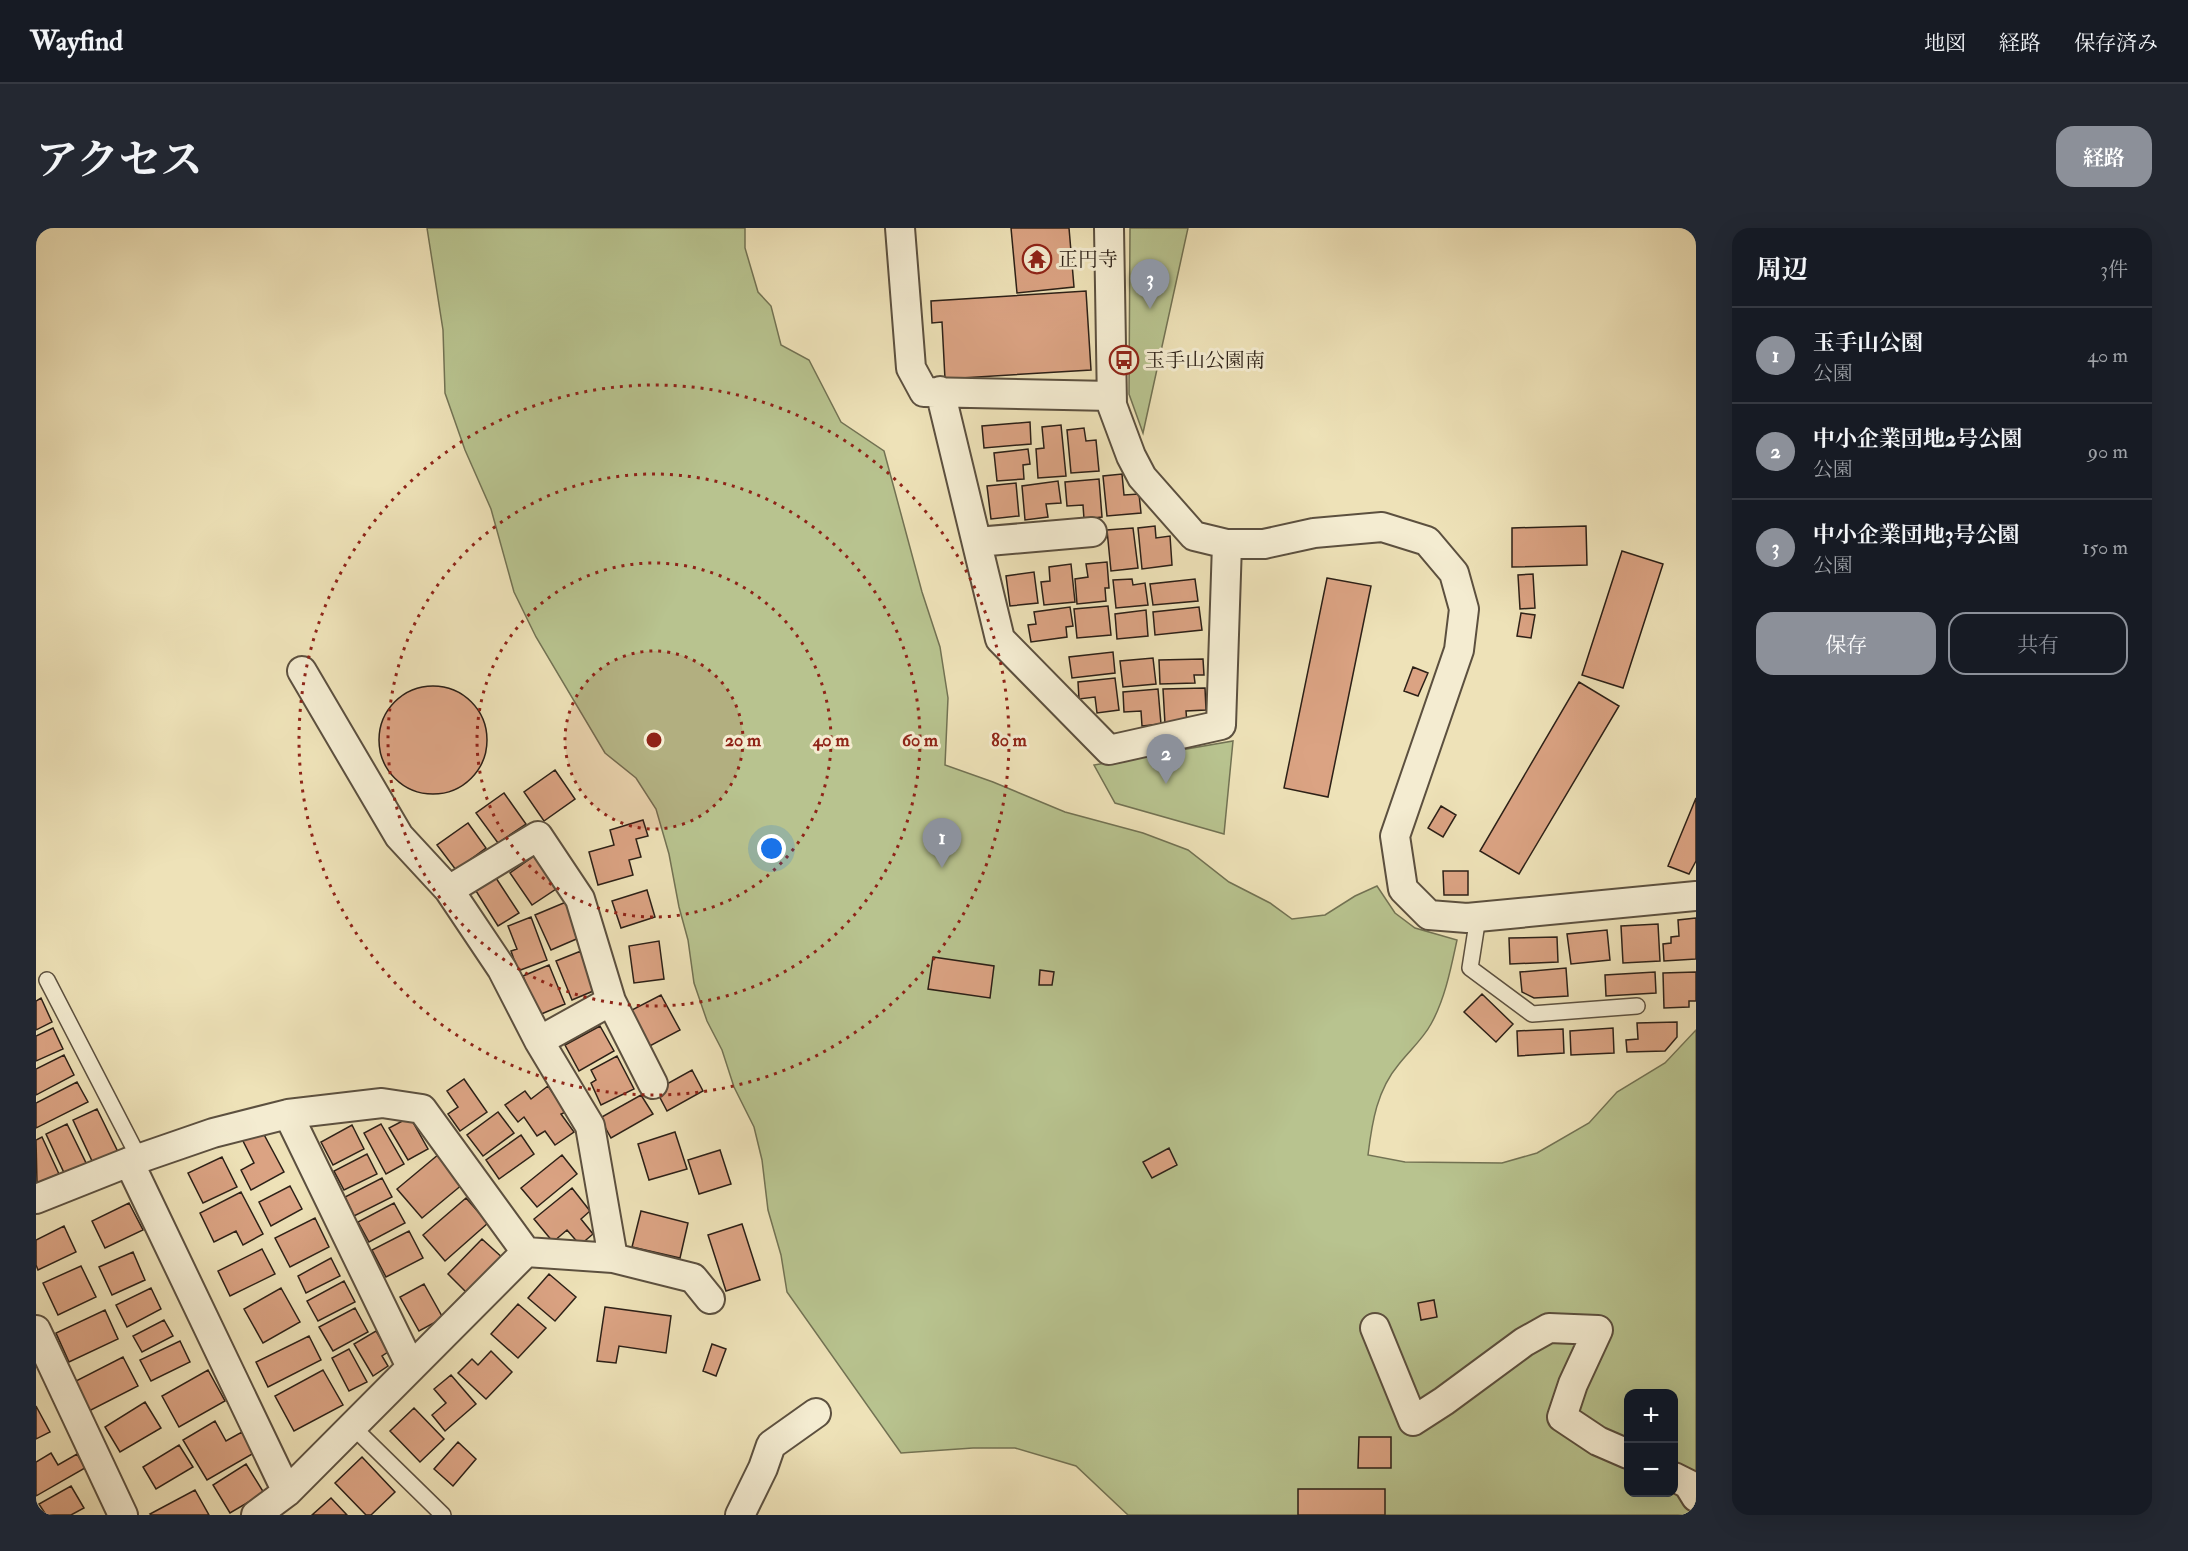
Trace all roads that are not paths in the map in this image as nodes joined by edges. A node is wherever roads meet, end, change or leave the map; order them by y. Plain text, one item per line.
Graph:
1 (900, 228) edge
2 (1108, 228) edge
3 (940, 391) junction
4 (1111, 396) junction
5 (1092, 532) dead end
6 (977, 542) junction
7 (1227, 544) junction
8 (302, 671) dead end
9 (449, 890) junction
10 (1696, 896) edge
11 (1478, 917) junction
12 (47, 980) dead end
13 (611, 1001) junction
14 (1637, 1006) dead end
15 (539, 1041) junction
16 (653, 1084) dead end
17 (288, 1113) junction
18 (134, 1160) junction
19 (36, 1199) edge
20 (526, 1252) junction
21 (613, 1258) junction
22 (710, 1299) dead end
23 (1376, 1328) dead end
24 (36, 1330) edge
25 (411, 1368) junction
26 (816, 1413) dead end
27 (352, 1426) junction
28 (1624, 1452) edge
29 (1678, 1479) edge
30 (287, 1492) junction
31 (1696, 1497) edge
32 (123, 1515) edge
33 (256, 1515) edge
34 (443, 1515) edge
35 (740, 1515) edge

1 - 3 street
2 - 4 street
3 - 4 street
3 - 6 street
4 - 7 street
5 - 6 street
6 - 7 street
7 - 11 street
8 - 9 street
9 - 13 street
9 - 15 street
10 - 11 street
11 - 14 lane
12 - 18 lane
13 - 15 street
13 - 16 street
15 - 21 street
17 - 18 street
17 - 20 street
17 - 25 street
18 - 19 street
18 - 30 street
20 - 21 street
20 - 25 street
21 - 22 street
23 - 28 street
24 - 32 street
25 - 27 street
26 - 35 street
27 - 30 street
27 - 34 lane
29 - 31 street
30 - 33 street

